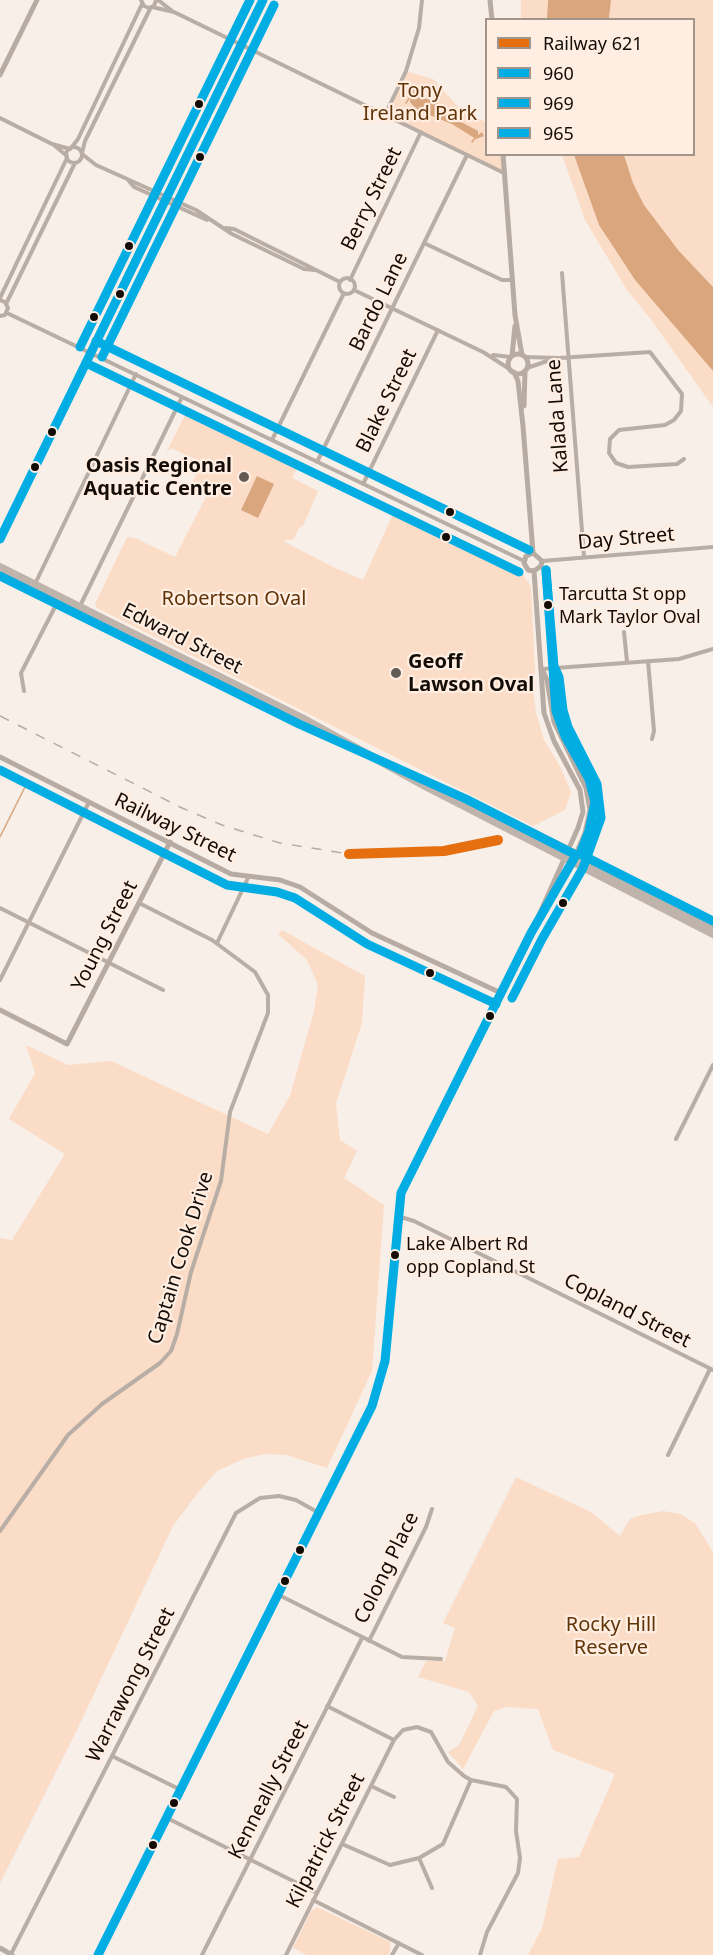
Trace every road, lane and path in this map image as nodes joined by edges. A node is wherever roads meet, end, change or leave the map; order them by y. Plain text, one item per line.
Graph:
1 (37, 0) edge
2 (157, 0) edge
3 (262, 0) edge
4 (422, 0) edge
5 (490, 0) edge
6 (141, 2) edge
7 (152, 7) junction
8 (174, 12) junction
9 (492, 18) edge
10 (126, 40) junction
11 (132, 43) junction
12 (240, 45) junction
13 (115, 62) junction
14 (121, 65) junction
15 (0, 75) edge
16 (102, 90) junction
17 (108, 93) junction
18 (91, 112) junction
19 (97, 115) junction
20 (386, 115) junction
21 (0, 118) edge
22 (421, 132) junction
23 (52, 144) junction
24 (70, 149) junction
25 (82, 153) junction
26 (467, 155) junction
27 (502, 156) edge
28 (67, 157) junction
29 (76, 163) junction
30 (96, 165) junction
31 (504, 172) junction
32 (52, 192) junction
33 (58, 195) junction
34 (165, 199) junction
35 (41, 216) junction
36 (47, 219) junction
37 (28, 243) junction
38 (424, 243) junction
39 (34, 246) junction
40 (17, 266) junction
41 (23, 268) junction
42 (562, 273) dead end
43 (350, 280) junction
44 (513, 280) junction
45 (340, 282) junction
46 (354, 290) junction
47 (344, 293) junction
48 (0, 299) edge
49 (6, 304) junction
50 (393, 308) junction
51 (7, 313) junction
52 (515, 315) junction
53 (0, 317) edge
54 (438, 330) junction
55 (91, 352) junction
56 (483, 352) junction
57 (524, 356) junction
58 (512, 357) junction
59 (569, 357) junction
60 (559, 358) junction
61 (526, 370) junction
62 (512, 371) junction
63 (136, 374) junction
64 (182, 397) junction
65 (523, 426) junction
66 (273, 440) junction
67 (684, 459) dead end
68 (317, 462) junction
69 (363, 484) junction
70 (0, 539) edge
71 (713, 547) edge
72 (533, 553) junction
73 (584, 557) junction
74 (524, 561) junction
75 (542, 561) junction
76 (0, 567) edge
77 (534, 571) junction
78 (0, 576) edge
79 (35, 584) junction
80 (56, 604) junction
81 (78, 610) junction
82 (624, 632) dead end
83 (713, 649) edge
84 (648, 661) junction
85 (627, 662) junction
86 (542, 669) junction
87 (24, 691) dead end
88 (545, 694) junction
89 (550, 704) junction
90 (543, 705) junction
91 (652, 739) dead end
92 (369, 756) junction
93 (0, 758) edge
94 (89, 802) junction
95 (170, 842) junction
96 (572, 853) junction
97 (568, 862) junction
98 (248, 878) junction
99 (139, 903) junction
100 (0, 908) edge
101 (29, 922) junction
102 (713, 927) edge
103 (713, 934) edge
104 (217, 943) junction
105 (109, 963) junction
106 (0, 980) edge
107 (163, 990) dead end
108 (501, 993) junction
109 (0, 1010) edge
110 (713, 1065) edge
111 (676, 1139) dead end
112 (397, 1216) junction
113 (712, 1370) edge
114 (668, 1455) dead end
115 (432, 1509) dead end
116 (320, 1513) junction
117 (0, 1531) edge
118 (279, 1595) junction
119 (362, 1638) junction
120 (369, 1641) junction
121 (441, 1659) dead end
122 (327, 1706) junction
123 (394, 1740) junction
124 (112, 1756) junction
125 (471, 1780) junction
126 (371, 1786) junction
127 (181, 1790) junction
128 (394, 1797) dead end
129 (167, 1818) junction
130 (342, 1844) junction
131 (419, 1858) junction
132 (250, 1860) junction
133 (432, 1888) dead end
134 (317, 1893) junction
135 (313, 1900) junction
136 (399, 1943) junction
137 (3, 1951) edge
138 (12, 1955) edge
139 (98, 1955) edge
140 (202, 1955) edge
141 (286, 1955) edge
142 (392, 1955) edge
143 (422, 1955) edge
144 (480, 1955) edge

1 - 15 street
2 - 7 street
2 - 8 street
3 - 12 street
4 - 20 street
5 - 9 street
6 - 7 street
6 - 10 street
7 - 8 street
7 - 11 street
8 - 12 street
10 - 11 street
10 - 13 street
11 - 14 street
12 - 20 street
12 - 34 street
13 - 14 street
13 - 16 street
14 - 17 street
16 - 17 street
16 - 18 street
17 - 19 street
18 - 19 street
18 - 24 street
19 - 25 street
20 - 22 street
21 - 23 street
22 - 26 street
22 - 43 street, Berry Street
23 - 24 street
23 - 28 street
24 - 25 street
24 - 28 street
25 - 29 street
25 - 30 street
26 - 31 street
26 - 38 street, Bardo Lane
27 - 31 street
28 - 29 street
28 - 32 street
29 - 30 street
29 - 33 street
30 - 34 street
31 - 44 street
32 - 33 street
32 - 35 street
33 - 36 street
34 - 45 street
34 - 55 street
35 - 36 street
35 - 37 street
36 - 39 street
37 - 39 street
37 - 40 street
38 - 44 street
38 - 50 street, Bardo Lane
39 - 41 street
40 - 41 street
40 - 48 street
41 - 49 street
42 - 59 street, Kalada Lane
43 - 45 street
43 - 46 street
44 - 52 street
45 - 47 street
46 - 47 street
46 - 50 street
47 - 66 street
48 - 49 street
49 - 51 street
50 - 54 street
50 - 68 street, Bardo Lane
51 - 53 street
51 - 55 street
52 - 57 street
52 - 58 street
54 - 56 street
54 - 69 street, Blake Street
55 - 63 street
55 - 70 street
56 - 58 street
56 - 62 street
57 - 58 street
57 - 60 street
57 - 61 street
58 - 62 street
59 - 60 street
59 - 67 street
59 - 73 street, Kalada Lane
60 - 61 street
61 - 62 street
61 - 65 street
62 - 65 street
63 - 64 street
63 - 79 street
64 - 66 street
64 - 81 street
65 - 72 street
66 - 68 street
68 - 69 street
69 - 74 street
71 - 73 street, Day Street
72 - 74 street
72 - 75 street
73 - 75 street, Day Street
74 - 77 street
75 - 77 street
76 - 79 highway, Edward Street
77 - 86 street
78 - 80 highway, Edward Street
79 - 81 highway, Edward Street
80 - 81 highway, Edward Street
80 - 87 street
81 - 92 highway, Edward Street
82 - 85 street
83 - 84 street
84 - 85 street
84 - 91 street
85 - 86 street
86 - 88 street
88 - 89 street
88 - 90 street
89 - 90 street
89 - 96 street
90 - 96 street
92 - 96 highway, Edward Street
92 - 97 highway, Edward Street
93 - 94 street, Railway Street
94 - 95 street, Railway Street
94 - 101 street
95 - 98 street, Railway Street
95 - 99 street, Young Street
96 - 97 street
96 - 102 highway, Edward Street
97 - 103 highway, Edward Street
97 - 108 street
98 - 104 street
98 - 108 street, Railway Street
99 - 104 street, Captain Cook Drive
99 - 105 street, Young Street
100 - 101 street
101 - 105 street
101 - 106 street
104 - 117 street, Captain Cook Drive
105 - 107 street
105 - 109 street, Young Street
108 - 112 street
110 - 111 street
112 - 113 street, Copland Street
112 - 116 street
113 - 114 street
115 - 120 street, Colong Place
116 - 118 street
116 - 124 street, Warrawong Street
118 - 119 street
118 - 127 street
119 - 120 street
119 - 122 street, Kenneally Street
120 - 121 street
122 - 123 street
122 - 132 street, Kenneally Street
123 - 125 street
123 - 126 street, Kilpatrick Street
124 - 127 street
124 - 138 street, Warrawong Street
125 - 131 street
125 - 144 street
126 - 128 street
126 - 130 street, Kilpatrick Street
127 - 129 street
129 - 132 street
129 - 139 street
130 - 131 street
130 - 134 street, Kilpatrick Street
131 - 133 street
132 - 134 street
132 - 140 street, Kenneally Street
134 - 135 street, Kilpatrick Street
135 - 136 street
135 - 141 street, Kilpatrick Street
136 - 142 street
136 - 143 street
137 - 138 street

